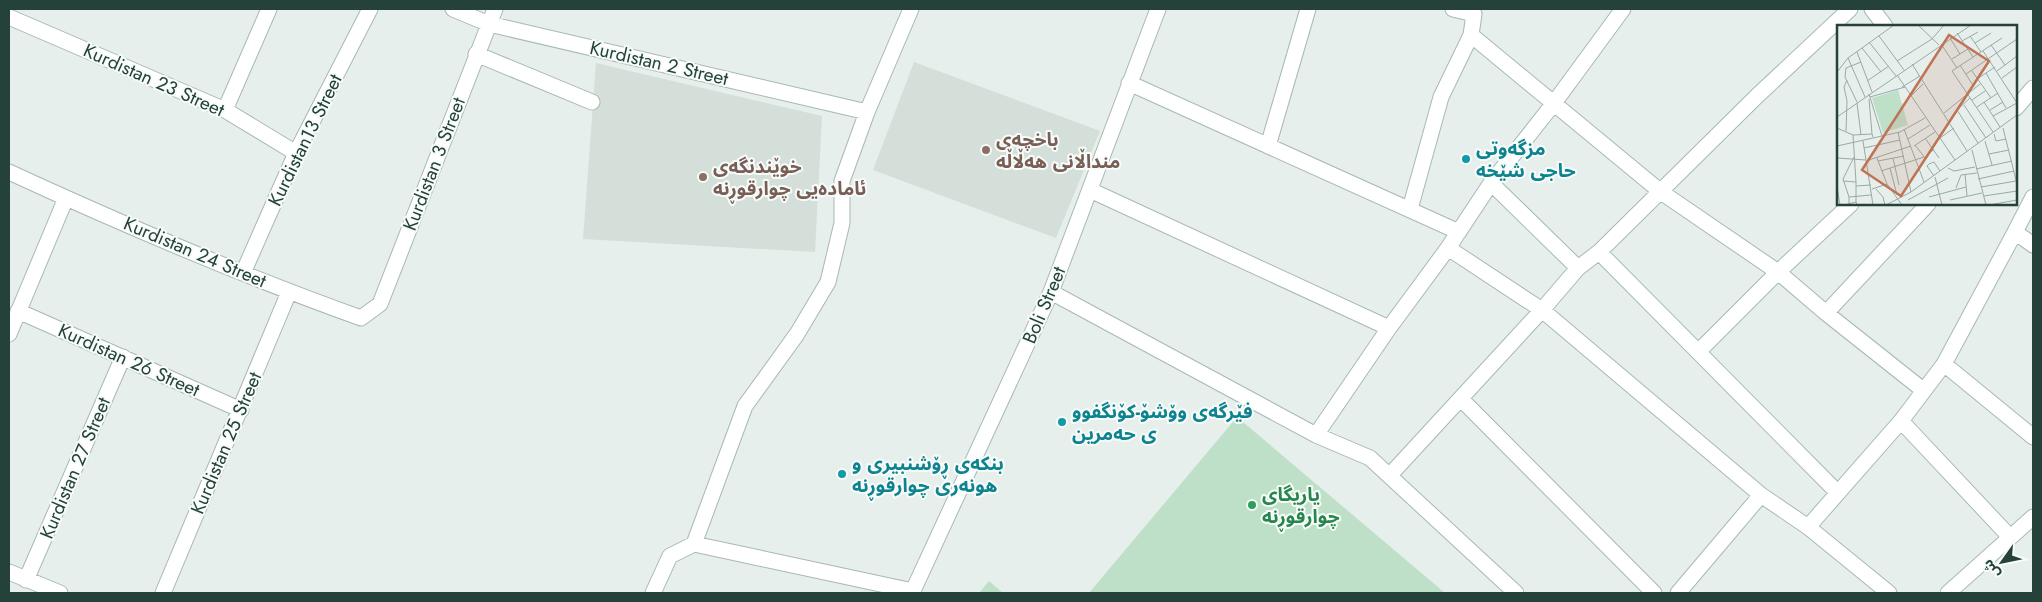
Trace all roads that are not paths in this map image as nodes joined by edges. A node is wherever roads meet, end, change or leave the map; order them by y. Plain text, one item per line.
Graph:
1 (269, 9) edge
2 (370, 9) edge
3 (453, 9) edge
4 (495, 9) edge
5 (911, 9) edge
6 (1158, 9) edge
7 (1308, 9) edge
8 (1453, 9) edge
9 (1623, 9) edge
10 (1850, 9) edge
11 (1872, 9) edge
12 (1475, 11) edge
13 (9, 17) edge
14 (489, 24) junction
15 (1884, 25) edge
16 (1471, 35) junction
17 (476, 54) junction
18 (1129, 83) junction
19 (2033, 88) edge
20 (592, 102) dead end
21 (1554, 103) junction
22 (2017, 107) edge
23 (225, 110) junction
24 (867, 112) junction
25 (1268, 146) junction
26 (296, 152) junction
27 (9, 172) edge
28 (1491, 183) junction
29 (1090, 190) junction
30 (1661, 192) junction
31 (2033, 197) edge
32 (66, 198) junction
33 (1850, 205) edge
34 (1927, 205) edge
35 (1410, 209) junction
36 (1459, 232) junction
37 (2016, 232) junction
38 (2033, 245) edge
39 (1448, 248) junction
40 (1599, 252) junction
41 (1578, 268) junction
42 (1778, 272) junction
43 (244, 273) junction
44 (289, 292) junction
45 (1051, 292) junction
46 (380, 304) joint
47 (1542, 310) junction
48 (18, 311) junction
49 (1826, 314) junction
50 (1389, 328) junction
51 (9, 334) edge
52 (1698, 352) junction
53 (123, 357) junction
54 (1944, 364) junction
55 (1923, 390) junction
56 (1461, 399) junction
57 (241, 410) junction
58 (1901, 421) junction
59 (1316, 435) junction
60 (2033, 437) edge
61 (1390, 475) junction
62 (1837, 492) junction
63 (1760, 495) junction
64 (2032, 524) edge
65 (1808, 527) junction
66 (2010, 537) junction
67 (694, 544) junction
68 (9, 572) edge
69 (26, 580) junction
70 (913, 592) edge
71 (60, 593) edge
72 (163, 593) edge
73 (653, 593) edge
74 (1516, 593) edge
75 (1654, 593) edge
76 (1678, 593) edge
77 (1889, 593) edge
78 (1948, 593) edge

1 - 23 street
2 - 26 street, Kurdistan13 Street
3 - 14 street, Kurdistan 2 Street
4 - 14 street, Kurdistan 3 Street
5 - 24 street
6 - 18 street, Boli Street
7 - 25 street
8 - 12 street
9 - 21 street
10 - 30 street
11 - 15 street
12 - 16 street
13 - 23 street, Kurdistan 23 Street
14 - 17 street, Kurdistan 3 Street
14 - 24 street, Kurdistan 2 Street
16 - 21 street
16 - 35 street
17 - 20 street
17 - 46 street, Kurdistan 3 Street
18 - 25 street
18 - 29 street, Boli Street
19 - 22 street
21 - 28 street
21 - 30 street
23 - 26 street, Kurdistan 23 Street
24 - 67 street
25 - 35 street
26 - 43 street, Kurdistan13 Street
27 - 32 street, Kurdistan 24 Street
28 - 36 street
28 - 41 street
29 - 45 street, Boli Street
29 - 50 street
30 - 40 street
30 - 42 street
31 - 37 street
32 - 43 street, Kurdistan 24 Street
32 - 48 street
33 - 42 street
34 - 49 street
35 - 36 street
36 - 39 street
37 - 38 street
37 - 54 street
39 - 47 street
39 - 50 street
40 - 41 street
40 - 52 street
41 - 47 street
42 - 49 street
42 - 52 street
43 - 44 street, Kurdistan 24 Street
44 - 46 street, Kurdistan 24 Street
44 - 57 street, Kurdistan 25 Street
45 - 59 street
45 - 70 street, Boli Street
47 - 56 street
47 - 63 street
48 - 51 street
48 - 53 street, Kurdistan 26 Street
49 - 55 street
50 - 59 street
52 - 62 street
53 - 57 street, Kurdistan 26 Street
53 - 69 street, Kurdistan 27 Street
54 - 55 street
54 - 60 street
55 - 58 street
56 - 61 street
56 - 75 street
57 - 72 street, Kurdistan 25 Street
58 - 62 street
58 - 66 street
59 - 61 street
61 - 74 street
62 - 65 street
63 - 65 street
63 - 76 street
64 - 66 street
65 - 77 street
66 - 78 street
67 - 70 street
67 - 73 street
68 - 69 street
69 - 71 street

